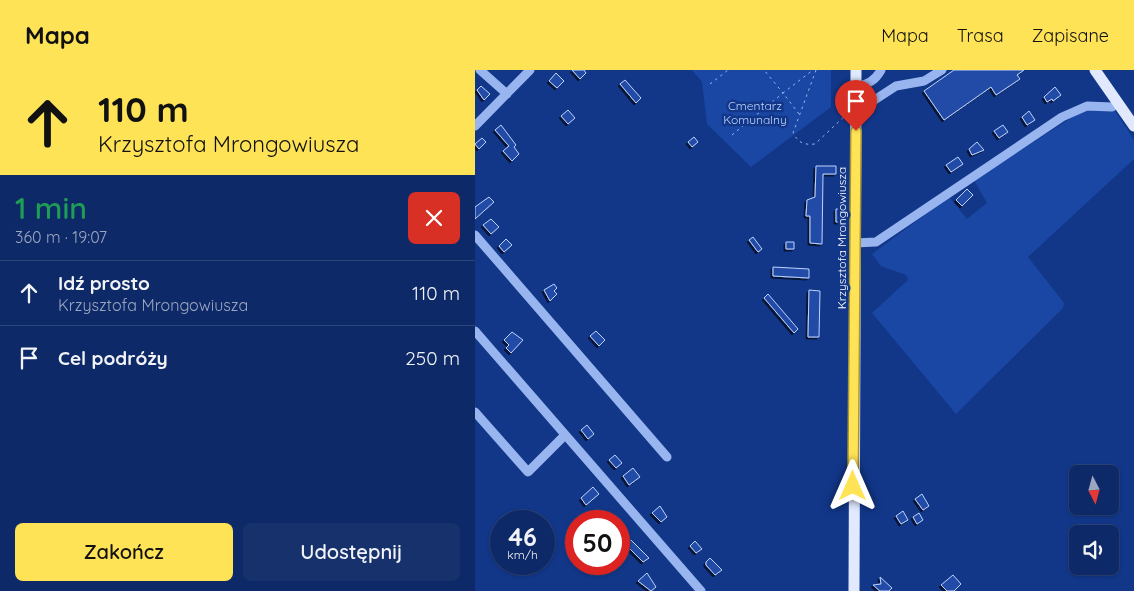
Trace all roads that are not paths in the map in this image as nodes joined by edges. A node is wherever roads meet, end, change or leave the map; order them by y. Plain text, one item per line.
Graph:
1 (480, 70) edge
2 (530, 70) edge
3 (856, 70) edge
4 (881, 70) edge
5 (942, 70) edge
6 (1095, 70) edge
7 (856, 87) junction
8 (507, 94) junction
9 (1118, 103) junction
10 (856, 110) junction
11 (475, 126) edge
12 (1134, 126) edge
13 (475, 235) edge
14 (855, 244) junction
15 (475, 331) edge
16 (475, 412) edge
17 (565, 435) junction
18 (667, 457) dead end
19 (701, 591) edge
20 (853, 591) edge

1 - 8 street
2 - 8 street
3 - 7 main road, Krzysztofa Mrongowiusza
4 - 7 street
5 - 10 street
6 - 9 main road
7 - 10 main road, Krzysztofa Mrongowiusza
8 - 11 street
9 - 12 main road
9 - 14 street
10 - 14 main road, Krzysztofa Mrongowiusza
13 - 18 street
14 - 20 main road, Krzysztofa Mrongowiusza
15 - 17 street
16 - 17 street
17 - 19 street

